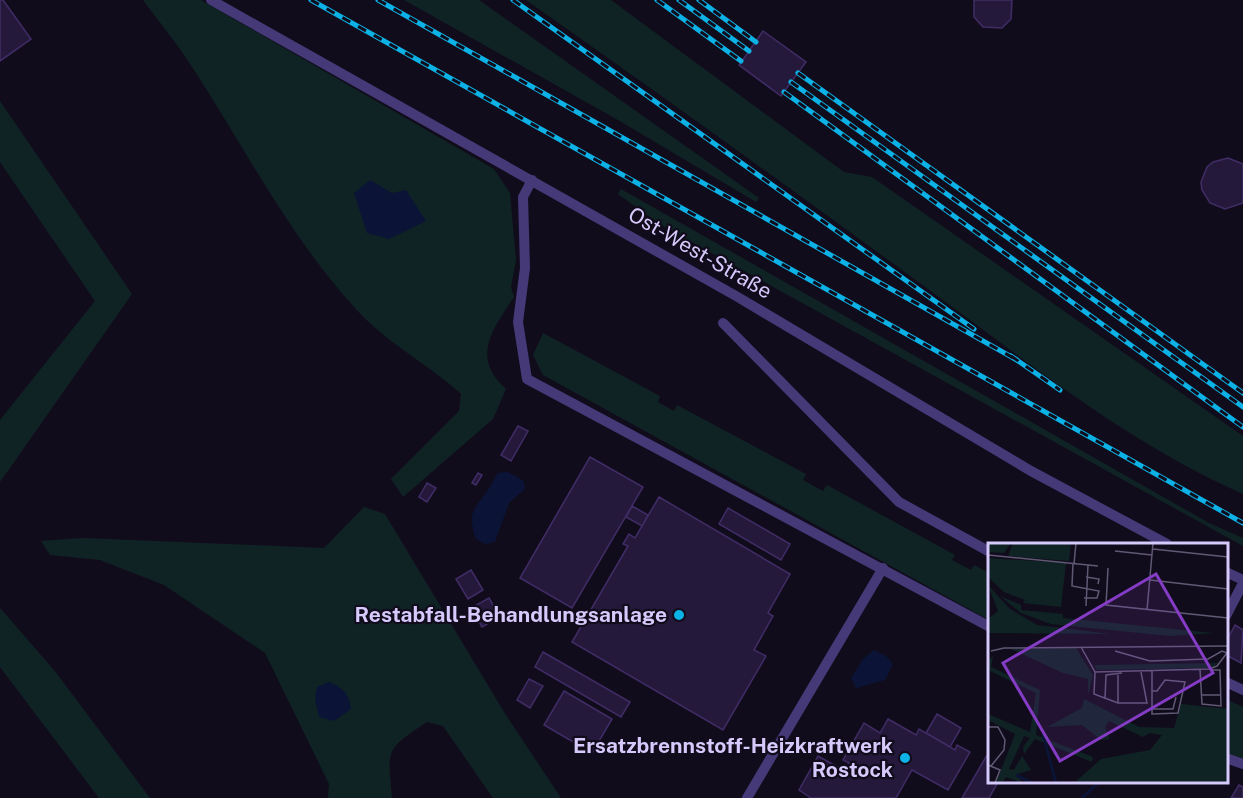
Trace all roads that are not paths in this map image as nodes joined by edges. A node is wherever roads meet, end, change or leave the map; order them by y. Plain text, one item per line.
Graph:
1 (211, 0) edge
2 (532, 180) junction
3 (723, 323) dead end
4 (1165, 543) edge
5 (988, 551) edge
6 (883, 568) junction
7 (1228, 573) edge
8 (1243, 582) edge
9 (1228, 614) edge
10 (988, 626) edge
11 (1228, 682) edge
12 (1243, 690) edge
13 (1228, 758) edge
14 (1243, 764) edge
15 (747, 798) edge

1 - 2 street, Ost-West-Straße
2 - 4 street, Ost-West-Straße
2 - 6 street
3 - 5 street
6 - 10 street
6 - 15 street
7 - 8 street
8 - 9 street
11 - 12 street
13 - 14 street

